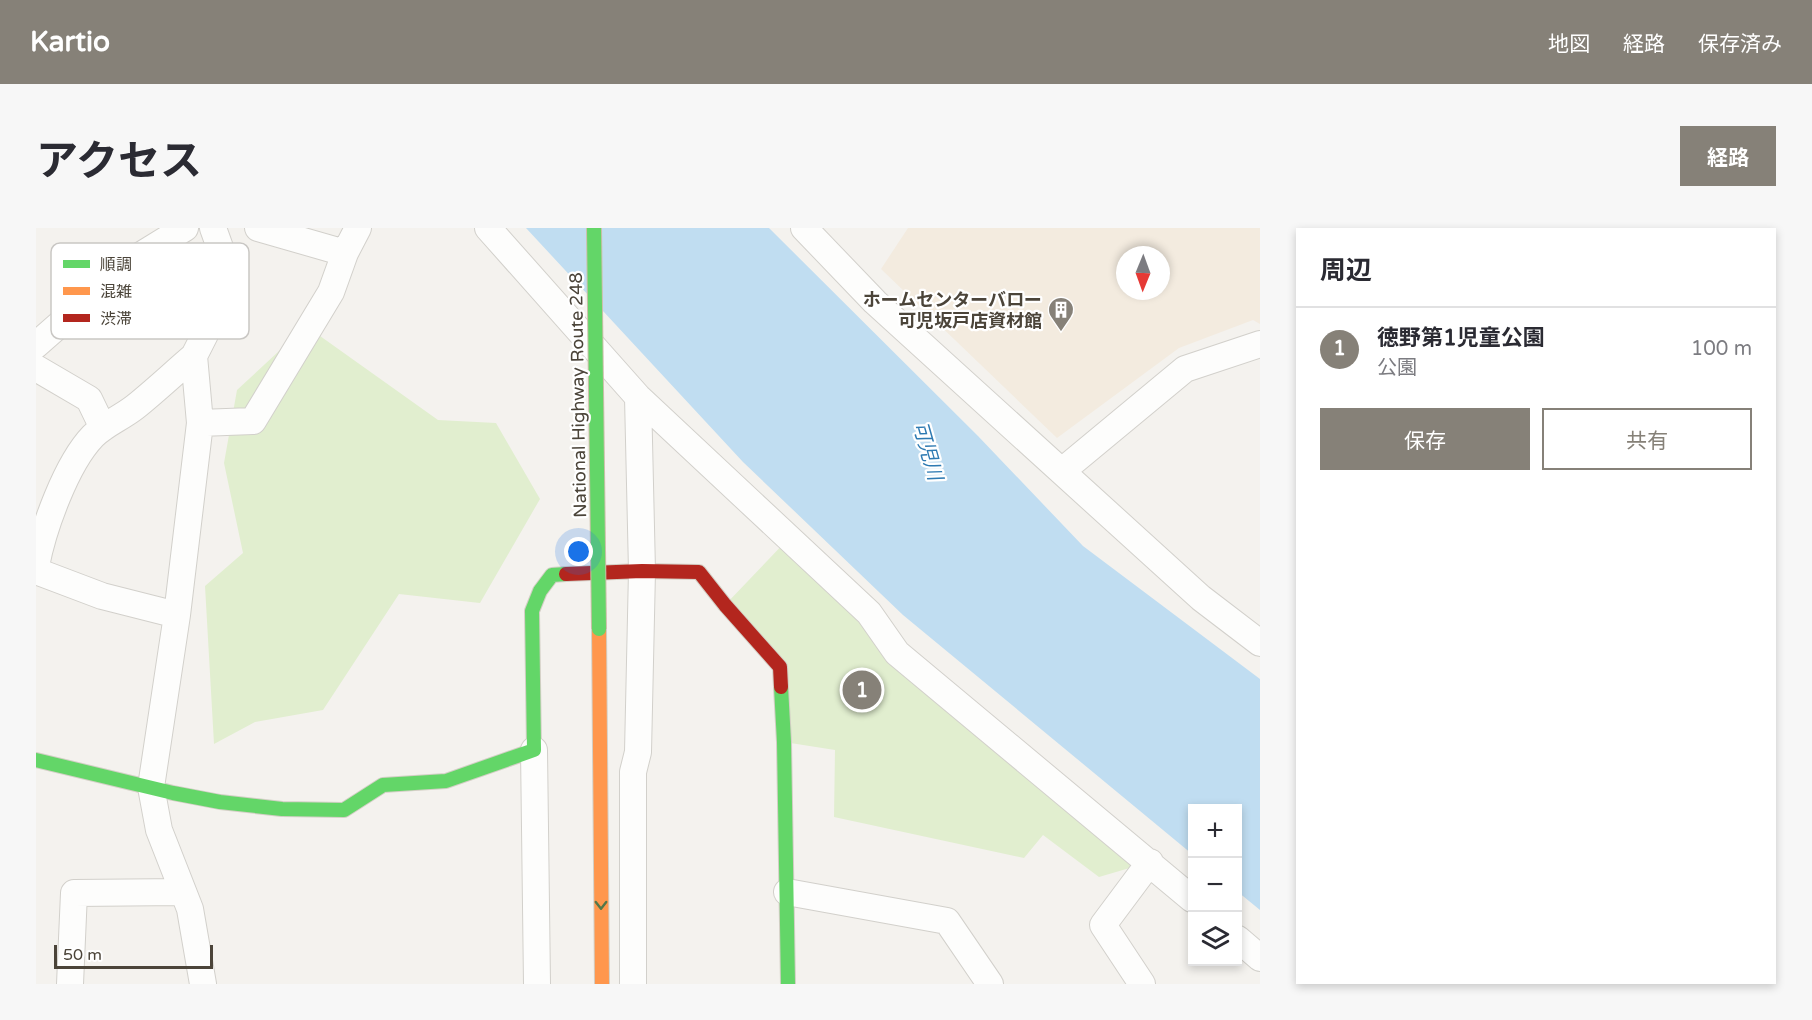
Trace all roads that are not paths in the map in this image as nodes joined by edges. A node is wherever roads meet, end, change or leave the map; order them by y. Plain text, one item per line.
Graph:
1 (185, 228) edge
2 (213, 228) edge
3 (258, 228) edge
4 (358, 228) edge
5 (488, 228) edge
6 (594, 228) edge
7 (804, 228) edge
8 (161, 243) edge
9 (218, 243) edge
10 (345, 253) junction
11 (51, 332) edge
12 (202, 339) edge
13 (1260, 344) edge
14 (36, 345) edge
15 (194, 356) junction
16 (36, 368) edge
17 (638, 397) junction
18 (200, 423) junction
19 (102, 428) junction
20 (1062, 471) junction
21 (36, 569) edge
22 (642, 571) junction
23 (177, 615) junction
24 (1260, 643) edge
25 (600, 741) junction
26 (534, 750) junction
27 (36, 760) edge
28 (151, 787) junction
29 (1150, 862) junction
30 (183, 892) junction
31 (787, 892) junction
32 (1188, 895) edge
33 (588, 915) dead end
34 (1242, 942) edge
35 (1260, 958) edge
36 (70, 984) edge
37 (203, 984) edge
38 (537, 984) edge
39 (602, 984) edge
40 (633, 984) edge
41 (788, 984) edge
42 (990, 984) edge
43 (1142, 984) edge

1 - 8 street
2 - 9 street
3 - 10 street
4 - 10 street
5 - 17 street
6 - 25 main road, National Highway Route 248, bridge
7 - 20 street
10 - 18 street
11 - 14 street
12 - 15 street
13 - 20 street
15 - 18 street
15 - 19 street
16 - 19 street
17 - 22 street
17 - 29 street
18 - 23 street
19 - 21 street
20 - 24 street
21 - 23 street
22 - 26 main road
22 - 31 main road
22 - 40 street
23 - 28 street
25 - 33 main road, National Highway Route 248
25 -> 39 main road, National Highway Route 248
26 - 28 main road
26 - 38 street
27 - 28 main road
28 - 30 street
29 - 32 street
29 - 43 street
30 - 36 street
30 - 37 street
31 - 41 main road
31 - 42 street
34 - 35 street

